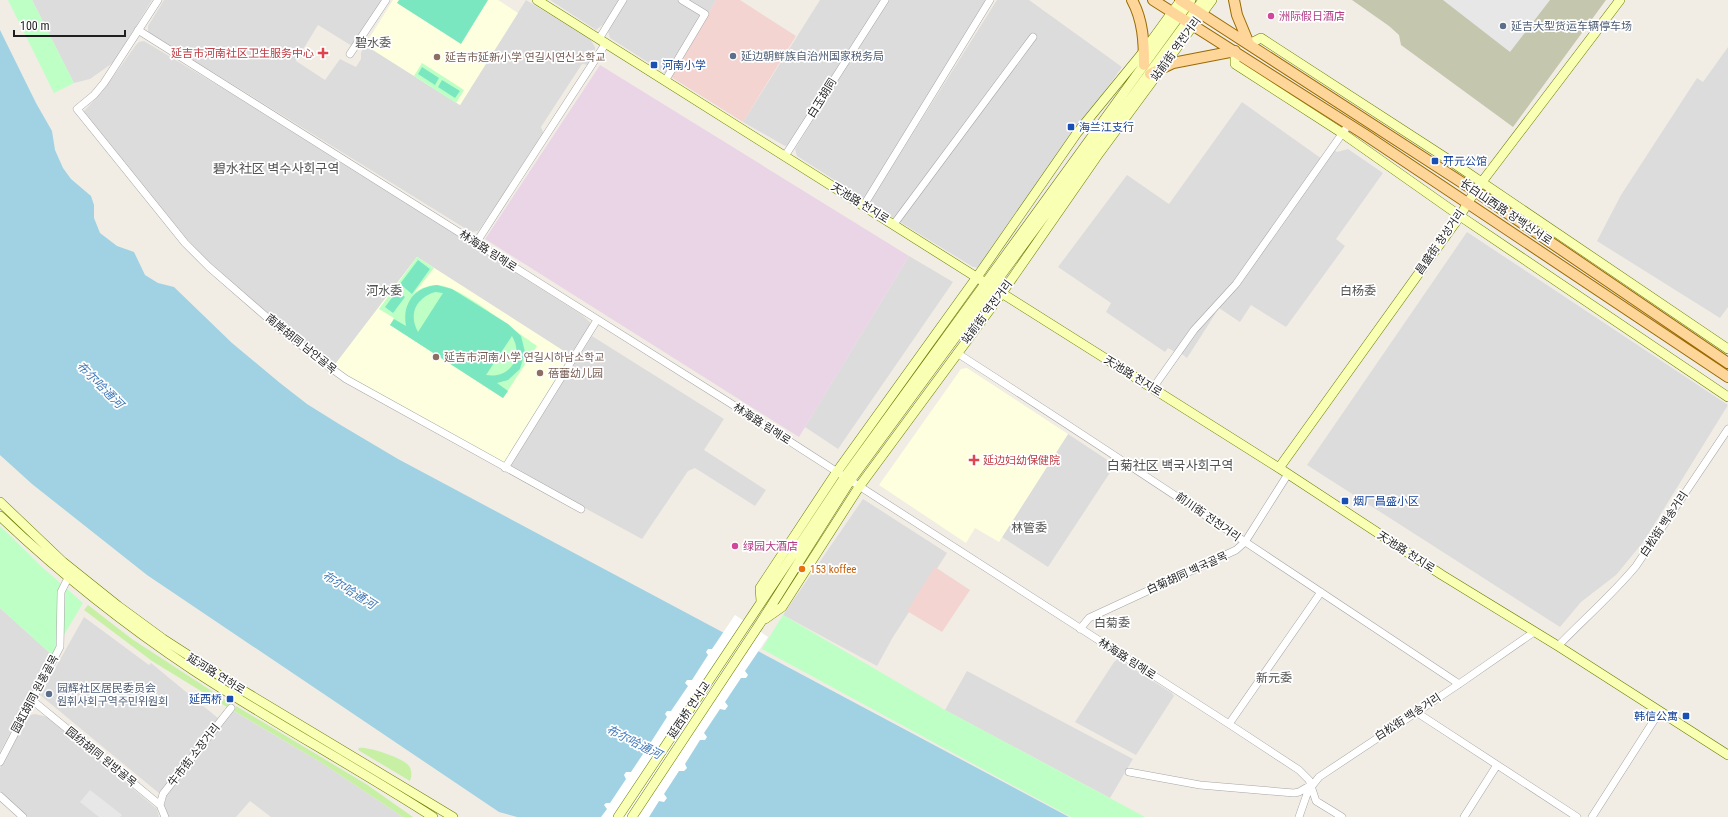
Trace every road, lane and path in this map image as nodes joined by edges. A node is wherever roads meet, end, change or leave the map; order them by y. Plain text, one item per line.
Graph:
1 (158, 0) edge
2 (386, 0) edge
3 (537, 0) edge
4 (623, 0) edge
5 (682, 0) edge
6 (885, 0) edge
7 (990, 0) edge
8 (1132, 0) edge
9 (1153, 0) edge
10 (1204, 0) edge
11 (1212, 0) edge
12 (1234, 0) edge
13 (1620, 0) edge
14 (1188, 4) edge
15 (1183, 19) junction
16 (138, 30) junction
17 (1033, 37) dead end
18 (602, 41) junction
19 (1250, 44) junction
20 (1235, 50) junction
21 (1144, 51) junction
22 (350, 54) dead end
23 (1144, 65) junction
24 (1165, 66) junction
25 (1150, 74) junction
26 (665, 81) junction
27 (1349, 124) junction
28 (1342, 133) junction
29 (786, 156) junction
30 (1482, 182) junction
31 (1475, 191) junction
32 (1467, 203) junction
33 (864, 205) junction
34 (1460, 216) junction
35 (894, 224) junction
36 (476, 243) junction
37 (985, 282) junction
38 (1002, 293) junction
39 (597, 320) junction
40 (1728, 348) edge
41 (957, 352) junction
42 (1728, 362) edge
43 (1728, 377) edge
44 (1153, 388) junction
45 (1728, 397) edge
46 (1728, 429) edge
47 (505, 468) junction
48 (1279, 468) junction
49 (1288, 474) junction
50 (843, 477) junction
51 (859, 487) junction
52 (0, 502) edge
53 (581, 508) dead end
54 (0, 516) edge
55 (1245, 542) junction
56 (68, 578) junction
57 (1321, 592) junction
58 (746, 623) joint
59 (759, 626) junction
60 (1080, 629) junction
61 (1534, 632) junction
62 (1558, 646) junction
63 (1459, 684) junction
64 (32, 700) junction
65 (231, 708) dead end
66 (1660, 711) junction
67 (1416, 712) junction
68 (1229, 724) junction
69 (1728, 754) edge
70 (0, 762) edge
71 (1497, 765) junction
72 (1129, 772) dead end
73 (1311, 785) junction
74 (0, 796) edge
75 (160, 805) junction
76 (23, 817) edge
77 (165, 817) edge
78 (433, 817) edge
79 (453, 817) edge
80 (618, 817) edge
81 (632, 817) edge
82 (1299, 817) edge
83 (1342, 817) edge
84 (1464, 817) edge
85 (1577, 817) edge
86 (1592, 817) edge

1 - 16 street
2 - 22 street
3 - 18 street, 天池路 천지로
4 - 18 street
5 - 26 street
6 - 29 street, 白玉胡同
7 - 33 street
8 - 21 main road
9 - 15 main road, 长白山西路 장백산서로
10 - 14 street, 站前街 역전거리
11 - 14 street, 站前街 역전거리
12 - 19 main road
13 - 30 street, 昌盛街 창성거리
14 - 15 street, 站前街 역전거리
14 - 15 street, 站前街 역전거리
14 - 19 main road, 长白山西路 장백산서로
15 - 20 main road, 长白山西路 장백산서로
15 - 21 street, 站前街 역전거리
15 - 23 street, 站前街 역전거리
15 - 24 street, 站前街 역전거리
15 - 25 street, 站前街 역전거리
16 - 36 street, 林海路 림해로
16 - 47 street, 南岸胡同 남안골목
17 - 35 street
18 - 26 street, 天池路 천지로
18 - 36 street
19 - 30 street, 长白山西路 장백산서로
19 - 31 main road, 长白山西路 장백산서로
20 - 24 main road
20 - 27 main road, 长白山西路 장백산서로
20 - 28 street
21 - 23 main road
21 - 37 street, 站前街 역전거리
23 - 37 street, 站前街 역전거리
24 - 25 main road
24 - 38 street, 站前街 역전거리
25 - 37 street, 站前街 역전거리
26 - 29 street, 天池路 천지로
27 - 28 street
27 - 32 main road, 长白山西路 장백산서로
28 - 34 street
28 - 44 street
29 - 33 street, 天池路 천지로
30 - 31 street, 昌盛街 창성거리
30 - 40 street, 长白山西路 장백산서로
31 - 32 street, 昌盛街 창성거리
31 - 42 main road, 长白山西路 장백산서로
32 - 34 street, 昌盛街 창성거리
32 - 43 main road, 长白山西路 장백산서로
33 - 35 street, 天池路 천지로
34 - 45 street
34 - 48 street, 昌盛街 창성거리
35 - 37 street, 天池路 천지로
36 - 39 street, 林海路 림해로
37 - 38 street, 天池路 천지로
37 - 50 street, 站前街 역전거리
38 - 41 street, 站前街 역전거리
38 - 44 street, 天池路 천지로
39 - 47 street
39 - 50 street, 林海路 림해로
41 - 51 street, 站前街 역전거리
41 - 55 street, 前川街 전천거리
44 - 48 street, 天池路 천지로
46 - 62 street, 白松街 백송거리
47 - 53 street, 南岸胡同 남안골목
48 - 49 street, 天池路 천지로
49 - 55 street, 白菊胡同 백국골목
49 - 61 street, 天池路 천지로
50 - 51 street, 林海路 림해로
50 - 58 street, 站前街 역전거리
50 - 59 street, 站前街 역전거리
51 - 59 street, 站前街 역전거리
51 - 60 street, 林海路 림해로
52 - 79 street, 延河路 연하로
54 - 56 street, 延河路 연하로
55 - 57 street, 前川街 전천거리
55 - 60 street, 白菊胡同 백국골목
56 - 64 street, 园虹胡同 원홍골목
56 - 78 street, 延河路 연하로
57 - 63 street, 前川街 전천거리
57 - 68 street
58 - 80 street, 延西桥 연서교
59 - 81 street, 延西桥 연서교
60 - 68 street, 林海路 림해로
61 - 62 street, 天池路 천지로
61 - 63 street, 白松街 백송거리
62 - 66 street, 天池路 천지로
63 - 67 street, 白松街 백송거리
64 - 70 street, 园虹胡同 원홍골목
64 - 75 street, 园纺胡同 원방골목
65 - 75 street, 牛市街 소장거리
66 - 69 street, 天池路 천지로
66 - 86 street
67 - 71 street
67 - 73 street, 白松街 백송거리
68 - 73 street, 林海路 림해로
71 - 84 street
71 - 85 street
72 - 73 street
73 - 82 street, 白松街 백송거리
73 - 83 street, 林海路 림해로
74 - 76 street
75 - 77 street, 园纺胡同 원방골목

